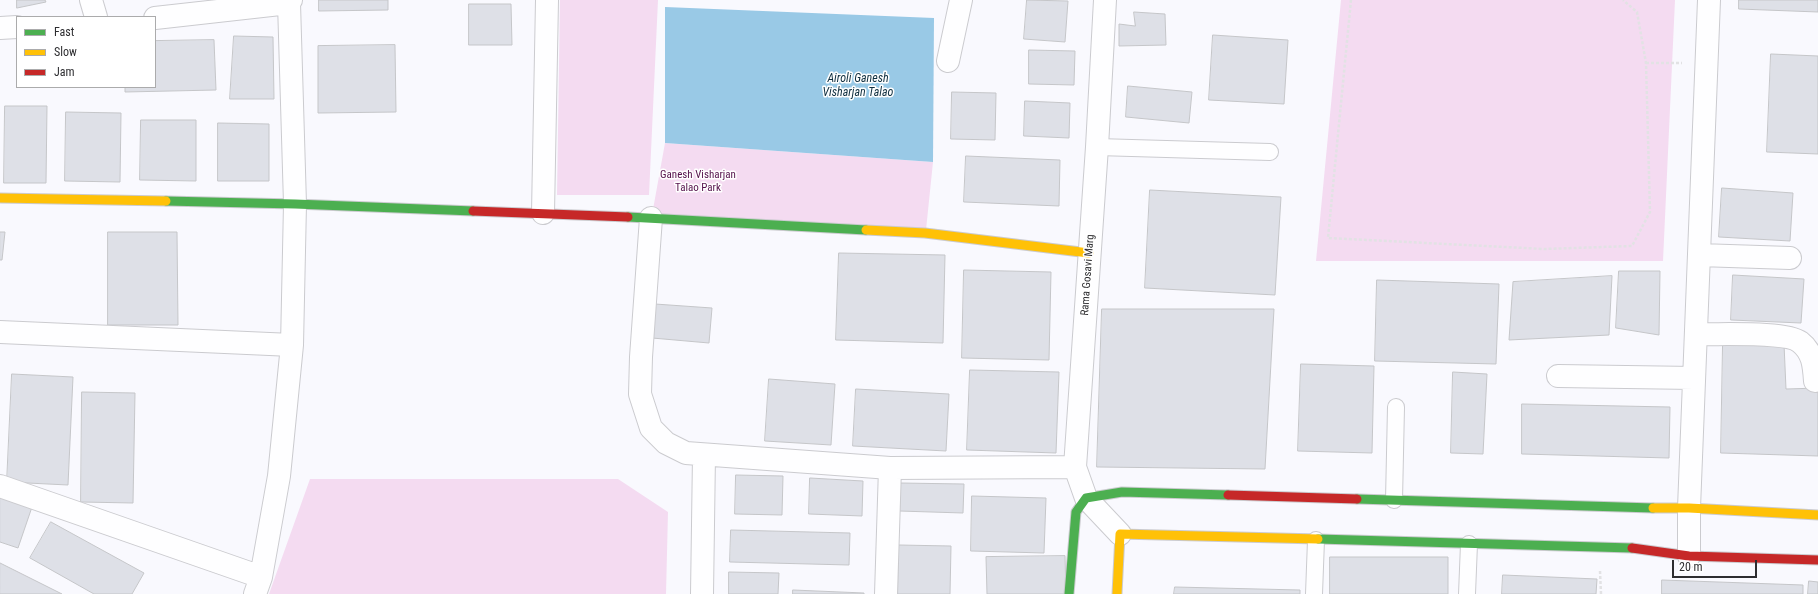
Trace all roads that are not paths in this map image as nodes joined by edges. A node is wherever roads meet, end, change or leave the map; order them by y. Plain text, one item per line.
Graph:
1 (91, 0) edge
2 (547, 0) edge
3 (961, 0) edge
4 (1105, 0) edge
5 (1709, 0) edge
6 (290, 1) edge
7 (96, 16) edge
8 (156, 18) edge
9 (16, 27) edge
10 (0, 28) edge
11 (948, 61) dead end
12 (1098, 147) junction
13 (1270, 152) dead end
14 (0, 198) edge
15 (295, 204) junction
16 (543, 213) junction
17 (652, 218) junction
18 (1089, 253) junction
19 (1699, 254) junction
20 (1790, 258) dead end
21 (0, 332) edge
22 (1696, 334) junction
23 (292, 344) junction
24 (1558, 376) dead end
25 (1694, 378) junction
26 (1815, 381) dead end
27 (1396, 407) dead end
28 (704, 455) junction
29 (890, 468) junction
30 (1075, 468) junction
31 (0, 486) edge
32 (1086, 498) junction
33 (1394, 500) junction
34 (1689, 508) junction
35 (1818, 515) edge
36 (1120, 534) junction
37 (1316, 540) junction
38 (1469, 544) junction
39 (1689, 556) junction
40 (1818, 560) edge
41 (258, 586) edge
42 (702, 594) edge
43 (886, 594) edge
44 (1069, 594) edge
45 (1117, 594) edge
46 (1314, 594) edge
47 (1467, 594) edge

1 - 7 street
2 - 16 street
3 - 11 street
4 - 12 street, Rama Gosavi Marg
5 - 19 street
6 - 8 street
6 - 15 street
9 - 10 street
12 - 13 lane
12 - 18 street, Rama Gosavi Marg
14 - 15 street
15 - 16 street
15 - 23 street
16 - 17 street
17 - 18 street
17 - 28 street
18 - 30 street, Rama Gosavi Marg
19 - 20 street
19 - 22 street
21 - 23 street
22 - 25 street
22 - 26 street
23 - 41 street
24 - 25 street
25 - 34 street
27 - 33 lane
28 - 29 street
28 - 42 street
29 - 30 street
29 - 43 street
30 - 32 street, Rama Gosavi Marg
31 - 41 street
32 - 33 street
32 - 36 street, Rama Gosavi Marg
32 - 44 street
33 - 34 street
34 - 35 street
34 - 39 street
36 - 37 street
36 - 45 street
37 - 38 street
37 - 46 lane
38 - 39 street
38 - 47 lane
39 - 40 street

